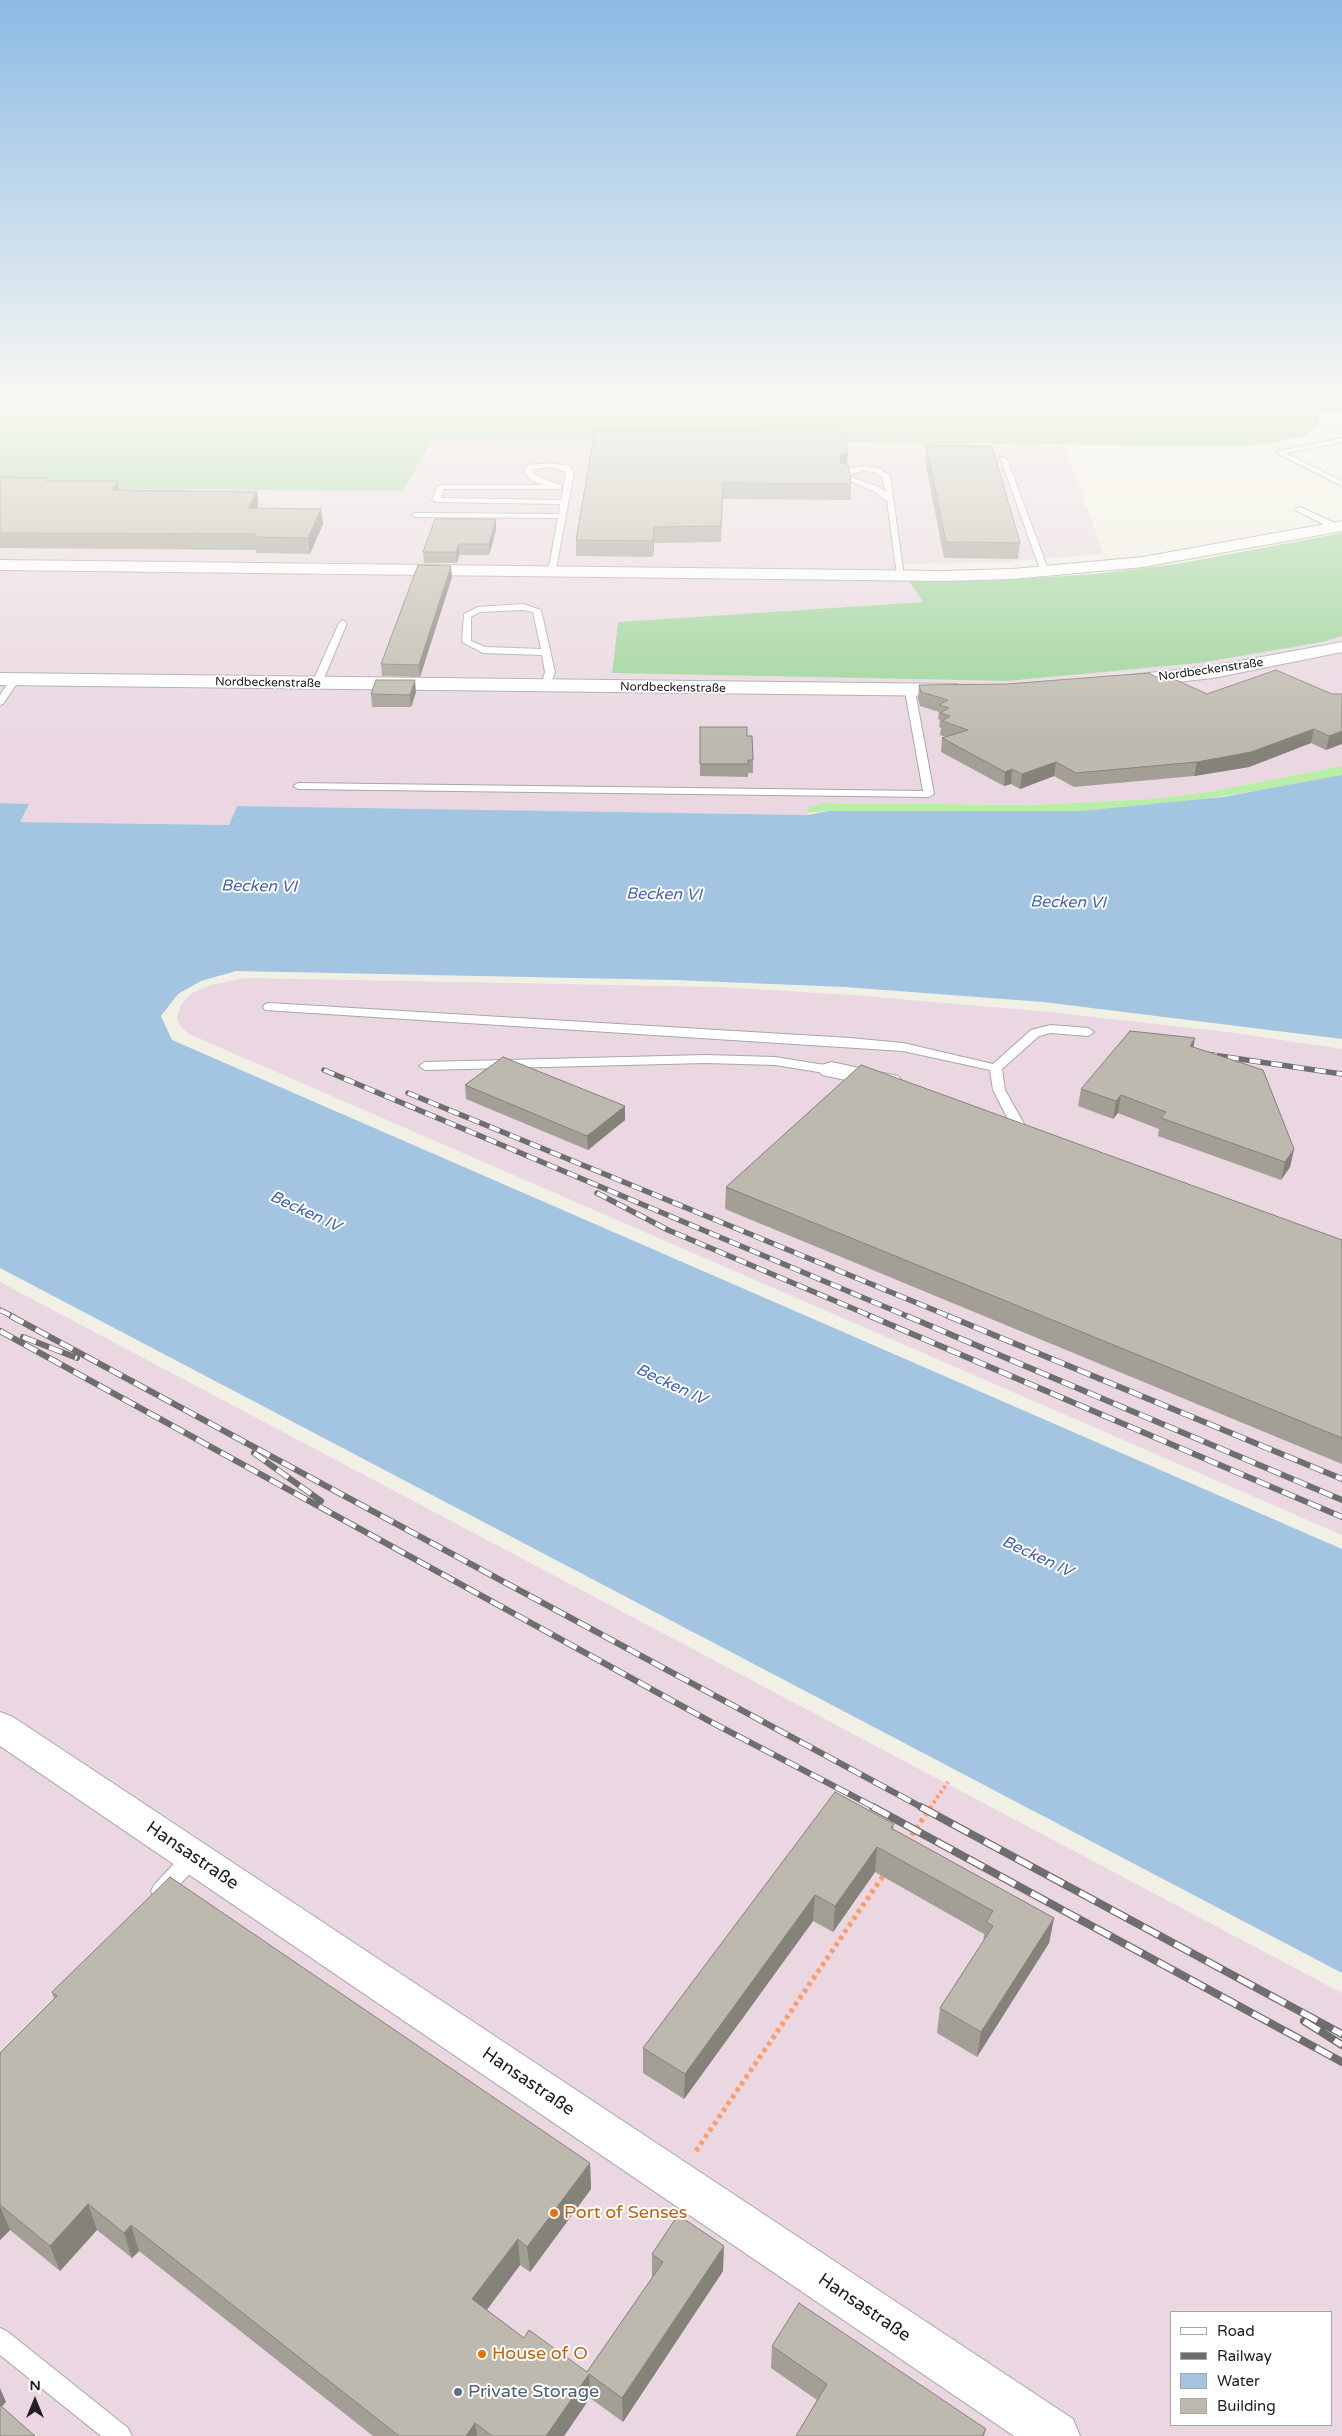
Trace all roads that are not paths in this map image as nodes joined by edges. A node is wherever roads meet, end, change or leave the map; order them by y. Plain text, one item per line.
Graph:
1 (514, 516) edge
2 (561, 516) joint
3 (893, 516) edge
4 (1024, 516) edge
5 (1314, 516) edge
6 (1339, 527) edge
7 (0, 565) edge
8 (552, 572) junction
9 (1045, 572) junction
10 (900, 575) junction
11 (343, 623) dead end
12 (1342, 648) edge
13 (546, 652) junction
14 (9, 681) edge
15 (317, 683) junction
16 (1114, 683) edge
17 (546, 686) junction
18 (976, 690) edge
19 (910, 691) junction
20 (0, 702) edge
21 (298, 786) dead end
22 (269, 1007) dead end
23 (1088, 1032) dead end
24 (425, 1066) dead end
25 (996, 1068) junction
26 (831, 1070) joint
27 (912, 1090) edge
28 (984, 1117) edge
29 (1020, 1130) junction
30 (1048, 1140) edge
31 (0, 1727) edge
32 (193, 1857) junction
33 (147, 1905) edge
34 (0, 2340) edge
35 (120, 2436) edge
36 (1056, 2436) edge

1 - 2 lane
2 - 8 lane
3 - 10 lane
4 - 9 lane
5 - 6 lane
6 - 9 street
7 - 8 street
8 - 10 street
9 - 10 street
11 - 15 lane
12 - 16 street, Nordbeckenstraße
13 - 13 lane
13 - 17 lane
14 - 15 street, Nordbeckenstraße
14 - 20 lane
15 - 17 street, Nordbeckenstraße
17 - 19 street, Nordbeckenstraße
18 - 19 street, Nordbeckenstraße
19 - 21 lane
22 - 25 lane
23 - 25 lane
24 - 26 lane
25 - 29 lane
26 - 27 street
28 - 29 street
29 - 30 street
31 - 32 street, Hansastraße
32 - 33 lane
32 - 36 street, Hansastraße
34 - 35 lane

